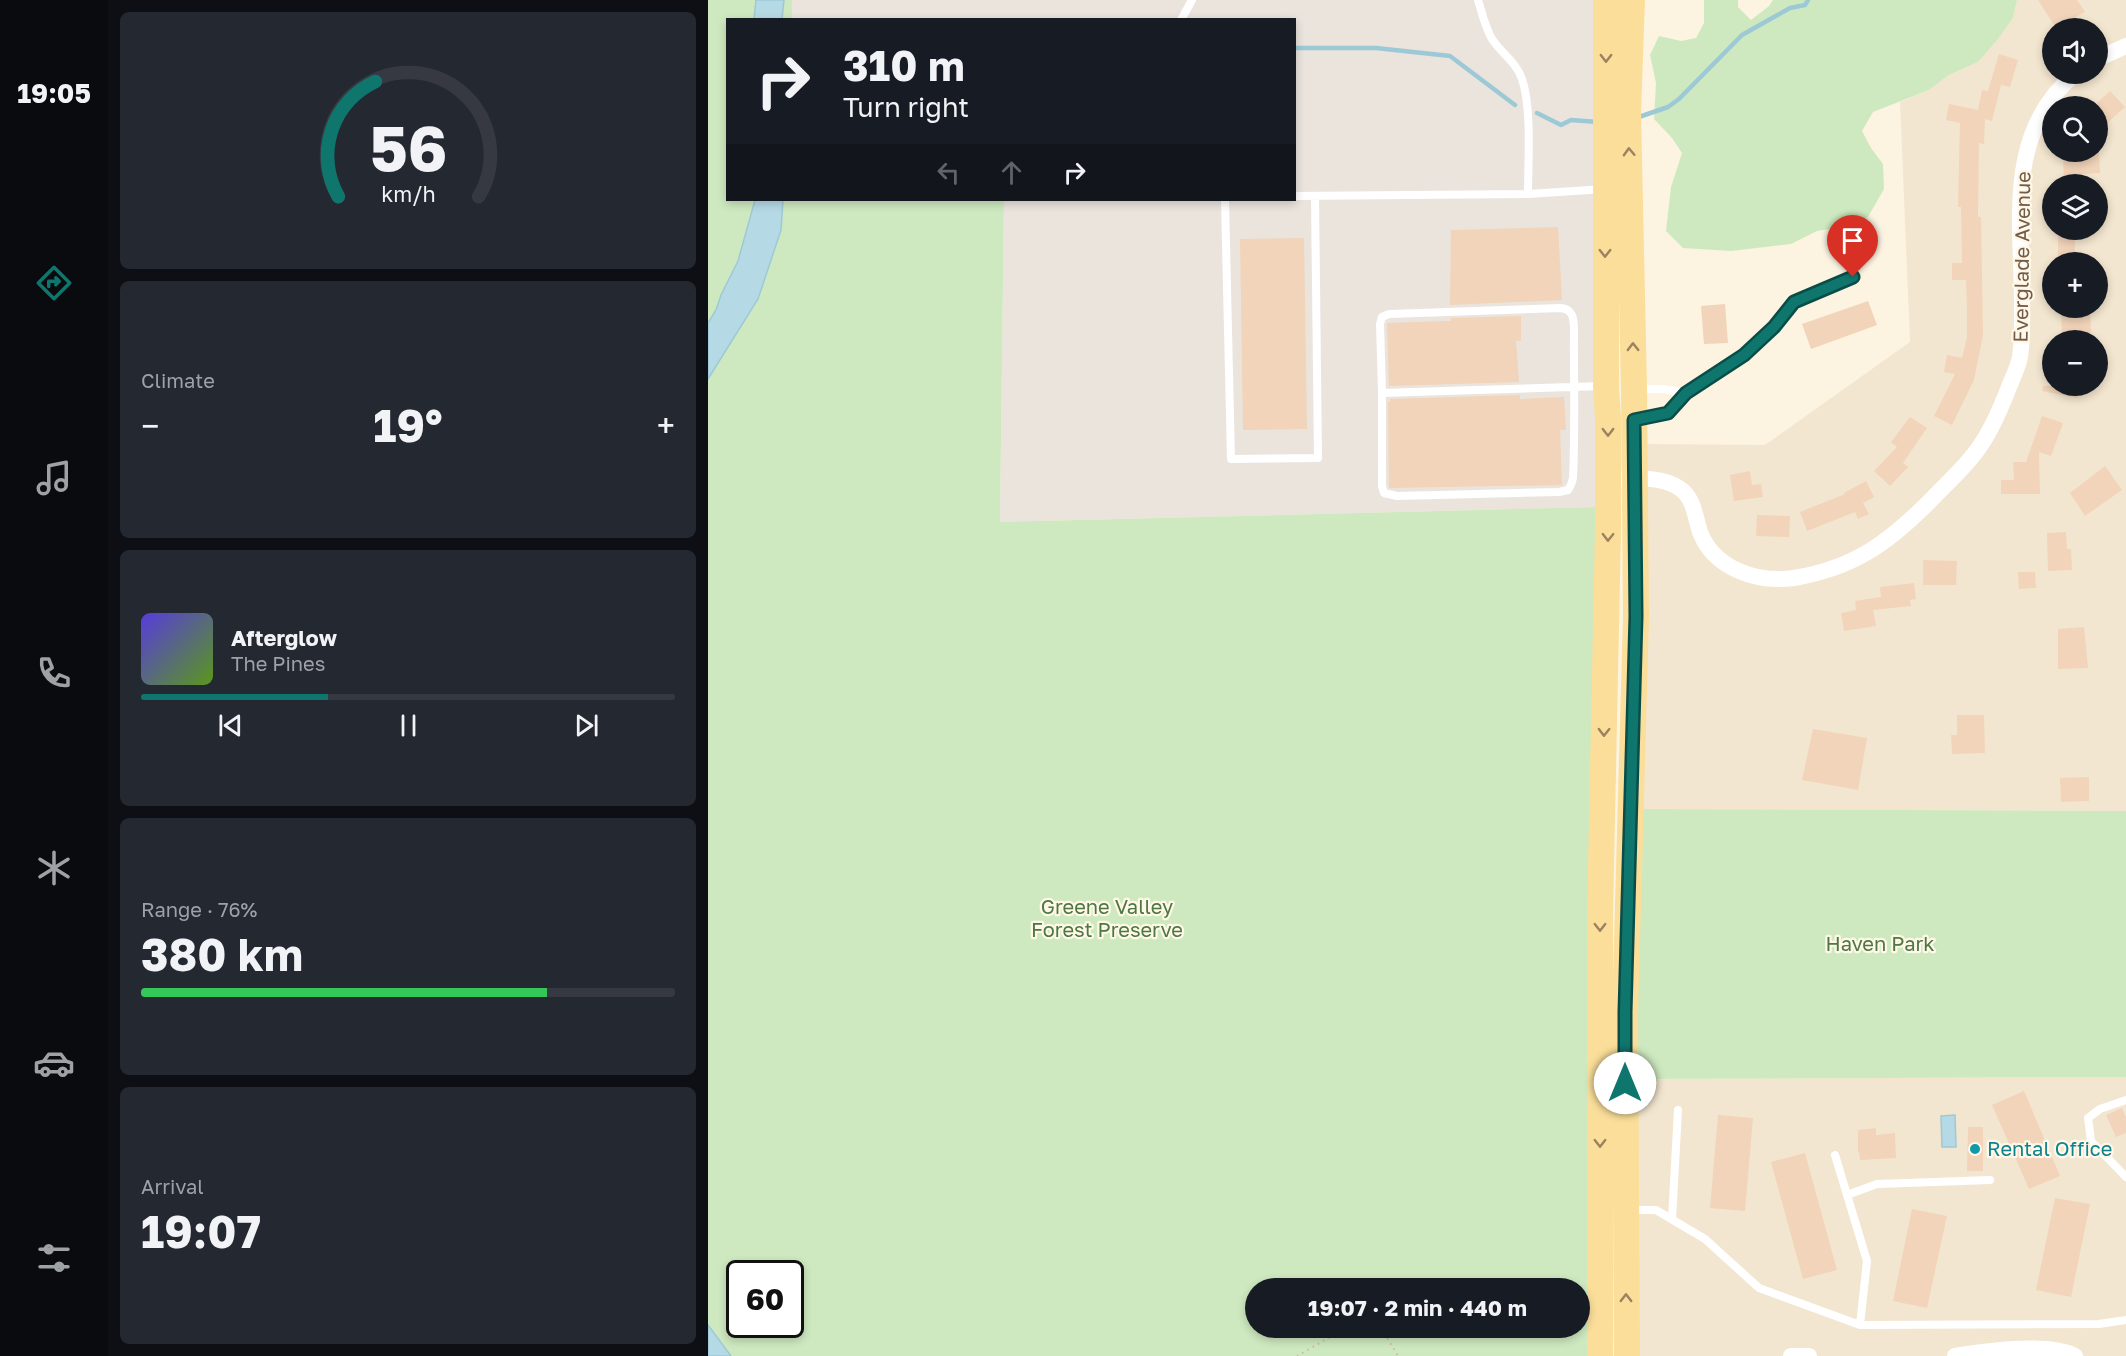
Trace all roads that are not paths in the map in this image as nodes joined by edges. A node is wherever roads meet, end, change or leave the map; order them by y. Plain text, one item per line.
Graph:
1 (1192, 0) edge
2 (1478, 0) edge
3 (1606, 0) edge
4 (1632, 0) edge
5 (1182, 18) edge
6 (2126, 46) edge
7 (2108, 54) edge
8 (2062, 84) edge
9 (1605, 189) junction
10 (1528, 194) junction
11 (1296, 196) edge
12 (1315, 196) junction
13 (1225, 201) edge
14 (1853, 277) dead end
15 (1606, 386) junction
16 (1574, 387) junction
17 (1634, 389) junction
18 (1382, 393) junction
19 (1686, 393) junction
20 (1634, 420) junction
21 (1608, 479) junction
22 (1635, 479) junction
23 (2126, 1100) edge
24 (1678, 1110) dead end
25 (1835, 1155) dead end
26 (2126, 1177) edge
27 (1990, 1180) dead end
28 (1847, 1195) junction
29 (1625, 1210) junction
30 (1672, 1219) junction
31 (2126, 1320) edge
32 (1860, 1325) junction
33 (1600, 1356) edge
34 (1627, 1356) edge
35 (1791, 1356) edge
36 (1809, 1356) edge
37 (1955, 1356) edge
38 (2075, 1356) edge

1 - 5 lane
2 - 10 lane
3 -> 9 main road
17 -> 4 main road
6 - 7 street
8 - 22 street, Everglade Avenue
9 - 10 lane
9 -> 15 main road
10 - 12 lane
11 - 12 lane
12 - 13 lane
14 - 19 lane
15 - 16 lane
15 -> 21 main road
16 - 18 lane
16 - 18 lane
16 - 18 lane
17 - 19 lane
17 - 20 main road
19 - 20 lane
20 - 22 main road
21 - 22 street, Everglade Avenue
21 -> 33 main road
22 - 29 main road
23 - 26 lane
24 - 30 lane
25 - 28 lane
27 - 28 lane
28 - 32 lane
29 - 30 lane
34 -> 29 main road
30 - 32 lane
31 - 32 lane
35 - 36 street
37 - 38 street

